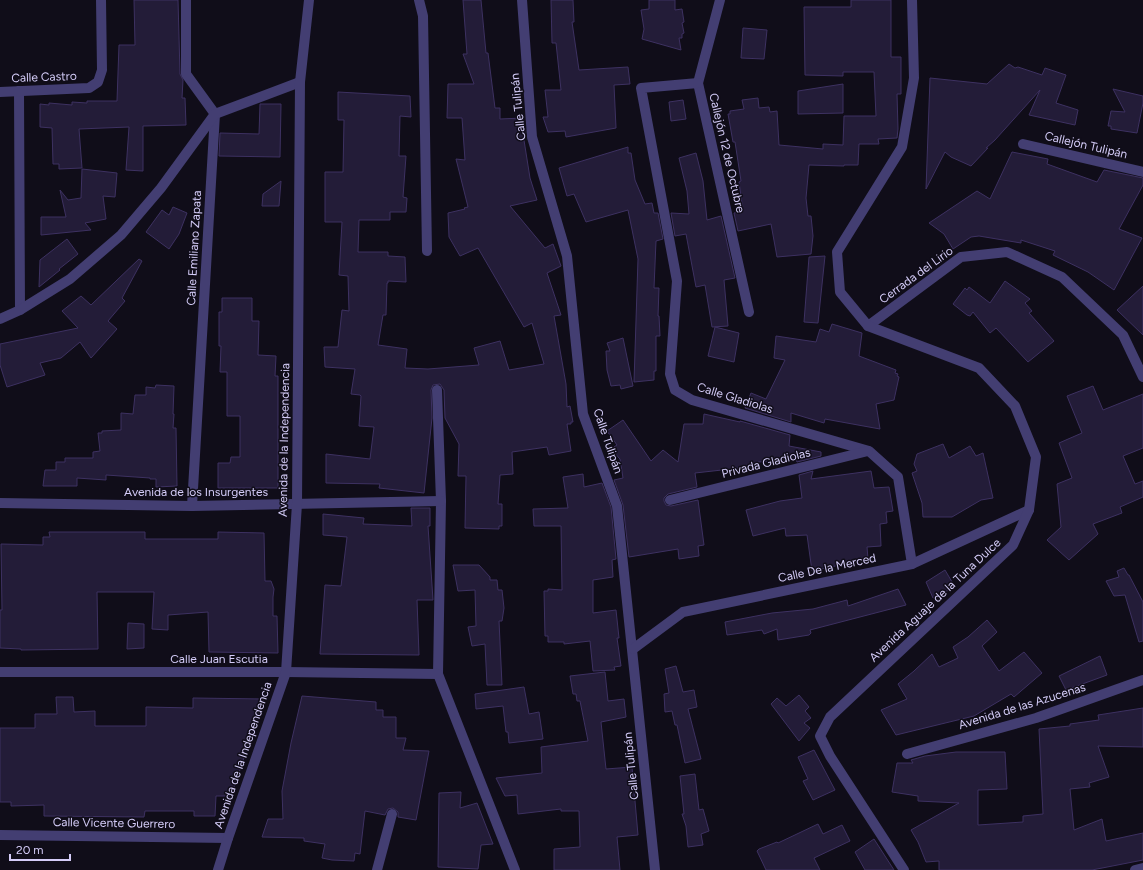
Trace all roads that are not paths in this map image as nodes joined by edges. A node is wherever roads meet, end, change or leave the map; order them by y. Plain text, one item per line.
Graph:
1 (101, 0) edge
2 (186, 0) edge
3 (309, 0) edge
4 (419, 0) edge
5 (522, 0) edge
6 (720, 0) edge
7 (912, 0) edge
8 (300, 82) junction
9 (698, 83) junction
10 (19, 91) junction
11 (0, 92) edge
12 (215, 114) junction
13 (1023, 144) dead end
14 (1143, 172) edge
15 (427, 251) dead end
16 (20, 310) junction
17 (749, 312) dead end
18 (0, 319) edge
19 (868, 326) junction
20 (1143, 377) edge
21 (437, 390) dead end
22 (870, 451) junction
23 (670, 500) dead end
24 (441, 501) junction
25 (0, 503) edge
26 (297, 504) junction
27 (192, 506) junction
28 (1029, 510) junction
29 (912, 564) junction
30 (633, 648) junction
31 (0, 672) edge
32 (286, 672) junction
33 (438, 674) junction
34 (1143, 680) edge
35 (907, 754) dead end
36 (392, 814) dead end
37 (0, 835) edge
38 (228, 838) junction
39 (509, 858) junction
40 (1143, 868) edge
41 (218, 870) edge
42 (377, 870) edge
43 (507, 870) edge
44 (515, 870) edge
45 (655, 870) edge
46 (904, 870) edge
47 (1135, 870) edge

1 - 10 street, Calle Castro
2 - 12 street
3 - 8 street, Avenida de la Independencia
4 - 15 street
5 - 30 street, Calle Tulipán
6 - 9 street, Callejón 12 de Octubre
7 - 19 street, Avenida Aguaje de la Tuna Dulce
8 - 12 street
8 - 26 street, Avenida de la Independencia
9 - 17 street, Callejón 12 de Octubre
9 - 22 street, Calle Gladiolas
10 - 11 street, Calle Castro
10 - 16 street
12 - 16 street
12 - 27 street, Calle Emiliano Zapata
13 - 14 street, Callejón Tulipán
16 - 18 street
19 - 20 street, Cerrada del Lirio
19 - 28 street, Avenida Aguaje de la Tuna Dulce
21 - 24 street
22 - 23 street, Privada Gladiolas
22 - 29 street, Calle Gladiolas
24 - 26 street, Avenida de los Insurgentes
24 - 33 street
25 - 27 street, Avenida de los Insurgentes
26 - 27 street, Avenida de los Insurgentes
26 - 32 street, Avenida de la Independencia
28 - 29 street, Calle De la Merced
28 - 46 street, Avenida Aguaje de la Tuna Dulce
29 - 30 street, Calle De la Merced
30 - 45 street, Calle Tulipán
31 - 32 street, Calle Juan Escutia
32 - 33 street, Calle Juan Escutia
32 - 38 street, Avenida de la Independencia
33 - 39 street
34 - 35 street, Avenida de las Azucenas
36 - 42 street
37 - 38 street, Calle Vicente Guerrero
38 - 41 street, Avenida de la Independencia
39 - 43 street
39 - 44 street
40 - 47 street

